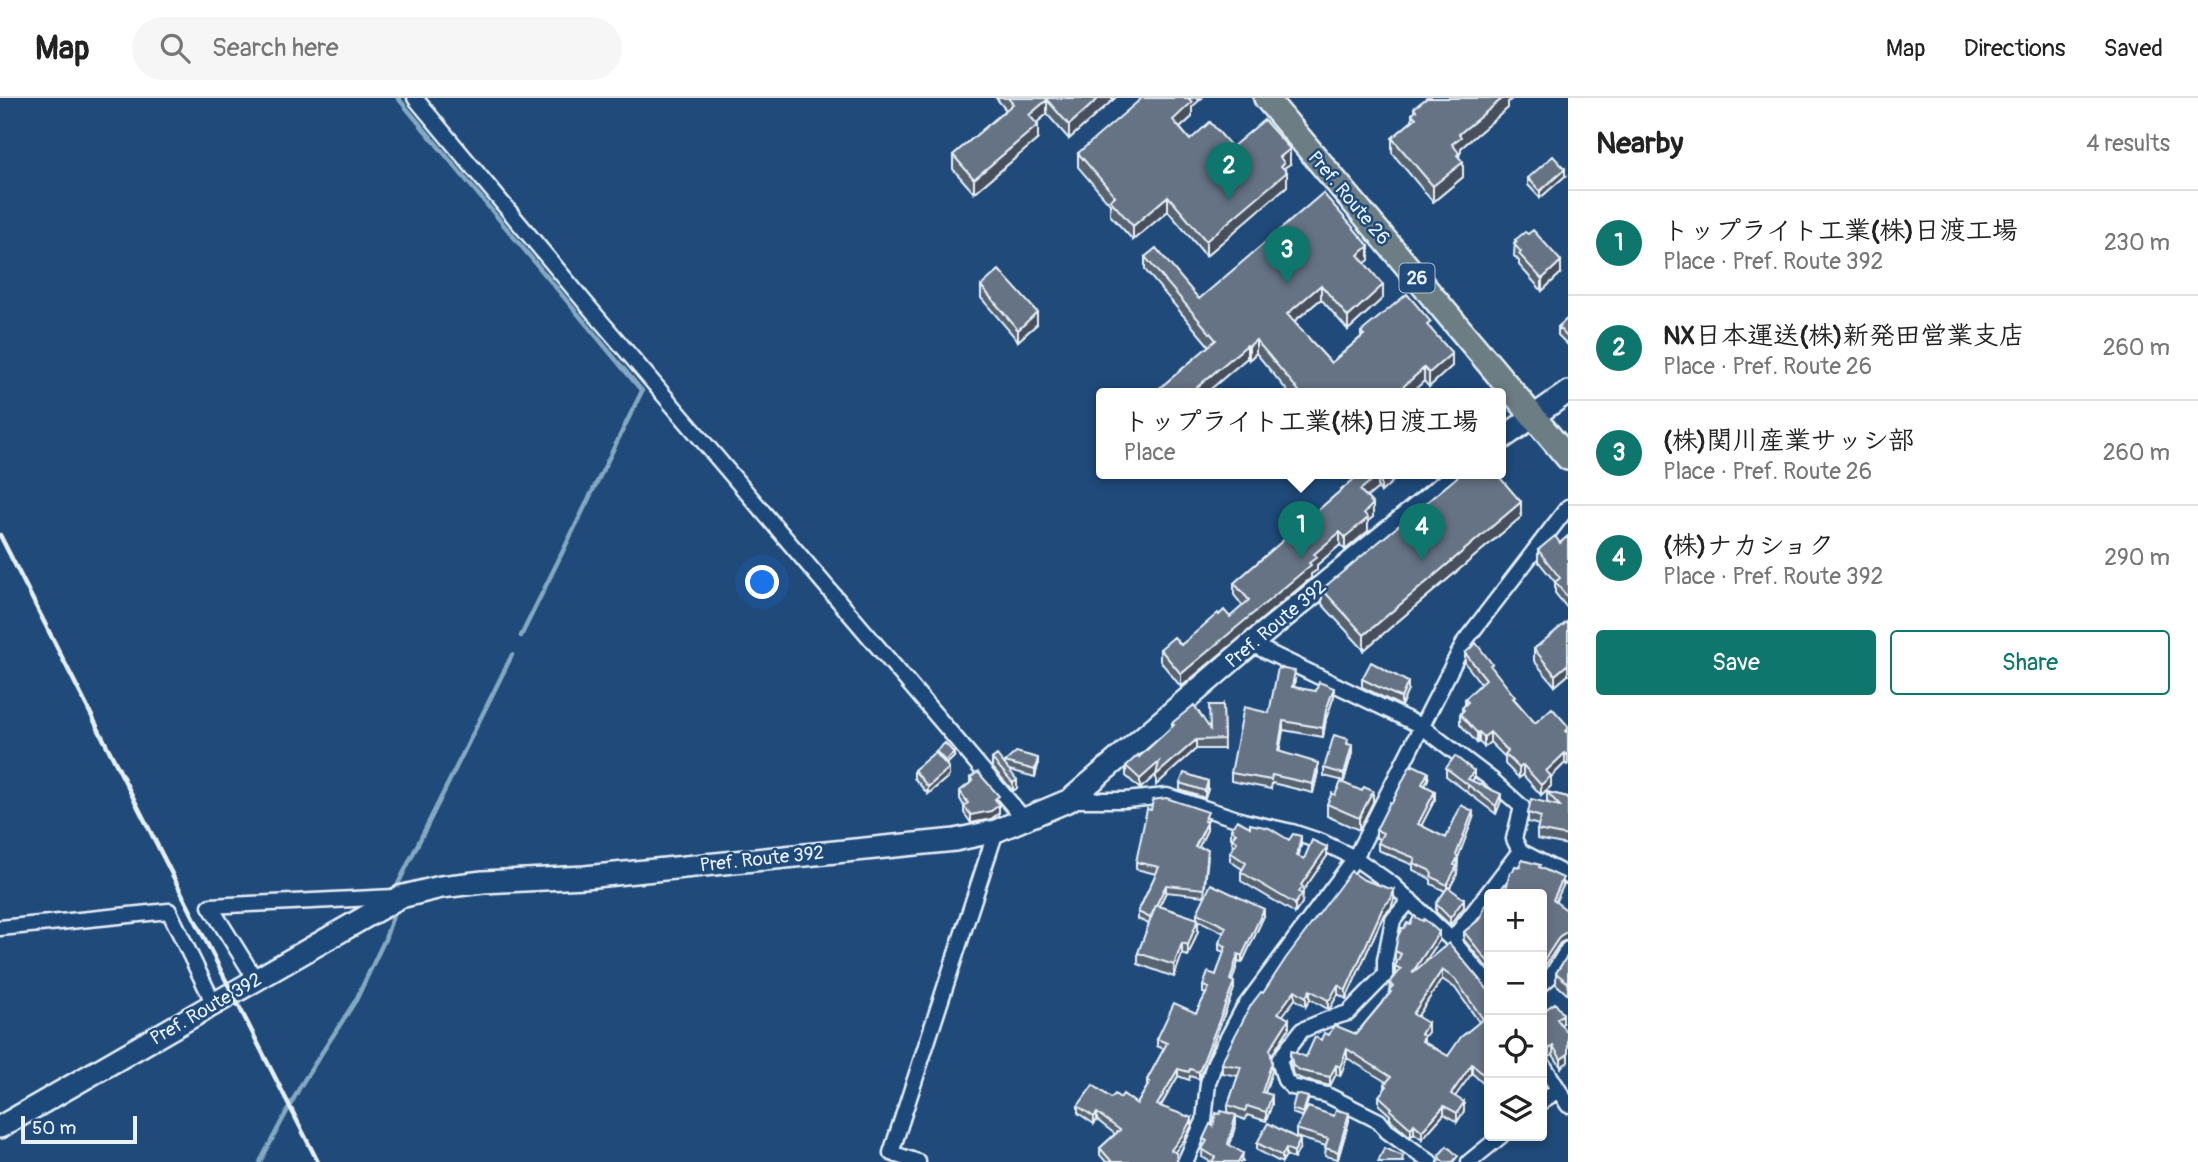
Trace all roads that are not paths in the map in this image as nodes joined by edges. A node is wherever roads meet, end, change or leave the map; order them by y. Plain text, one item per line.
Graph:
1 (415, 98) edge
2 (1266, 98) edge
3 (1568, 391) edge
4 (1533, 416) junction
5 (1506, 436) edge
6 (1568, 458) edge
7 (1453, 479) edge
8 (1568, 506) edge
9 (1251, 644) junction
10 (1421, 726) junction
11 (1070, 800) junction
12 (1025, 820) junction
13 (996, 831) junction
14 (1520, 851) junction
15 (1355, 858) junction
16 (1568, 876) edge
17 (400, 897) junction
18 (1410, 900) junction
19 (0, 928) edge
20 (1452, 940) junction
21 (1568, 948) edge
22 (1484, 979) edge
23 (256, 980) junction
24 (1547, 980) edge
25 (215, 1004) junction
26 (1547, 1071) edge
27 (1558, 1089) junction
28 (1547, 1098) edge
29 (1568, 1105) edge
30 (0, 1127) edge
31 (1495, 1141) edge
32 (918, 1162) edge
33 (1185, 1162) edge
34 (1430, 1162) edge
35 (1469, 1162) edge

1 - 12 street
2 - 4 main road, Pref. Route 26 / 26
3 - 4 main road
4 - 5 main road
4 - 6 main road, Pref. Route 26 / 26
7 - 9 main road, Pref. Route 392
8 - 10 street
9 - 10 street
9 - 11 main road, Pref. Route 392
10 - 14 street
10 - 15 street
11 - 12 main road, Pref. Route 392
11 - 15 street
12 - 13 main road, Pref. Route 392
13 - 17 main road, Pref. Route 392
13 - 32 street
14 - 16 street
14 - 20 street
15 - 18 street
15 - 33 street
17 - 23 main road, Pref. Route 392
17 - 23 street
18 - 20 street
18 - 34 street
19 - 25 street
20 - 22 street
21 - 24 street
23 - 25 main road, Pref. Route 392
25 - 30 main road, Pref. Route 392
26 - 27 street
27 - 28 street
27 - 29 street
31 - 35 street

